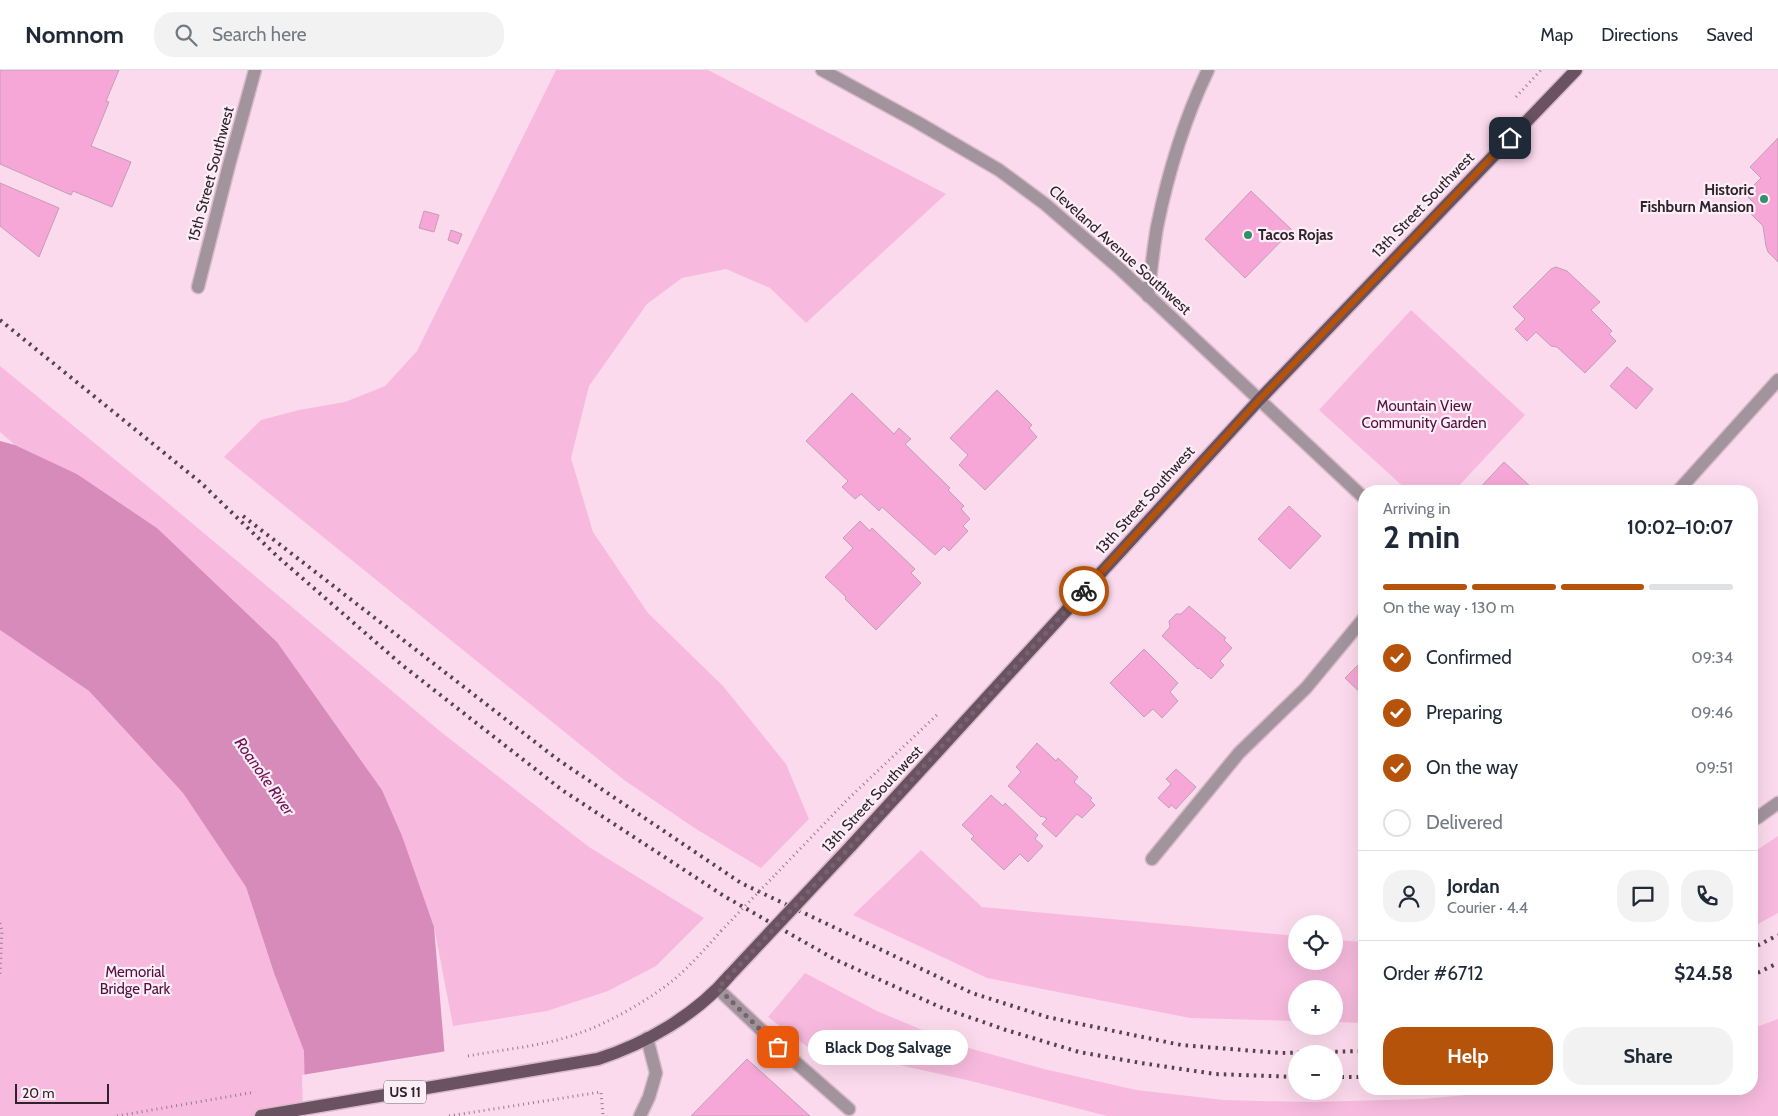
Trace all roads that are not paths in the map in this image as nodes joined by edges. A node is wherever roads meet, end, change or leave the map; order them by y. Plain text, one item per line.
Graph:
1 (256, 70) edge
2 (822, 70) edge
3 (1208, 70) edge
4 (1576, 70) edge
5 (198, 287) dead end
6 (1148, 296) junction
7 (1778, 380) edge
8 (1259, 400) junction
9 (1683, 485) edge
10 (1358, 492) edge
11 (1358, 625) edge
12 (1778, 803) edge
13 (1758, 817) edge
14 (1152, 859) dead end
15 (718, 988) junction
16 (647, 1038) junction
17 (849, 1109) dead end
18 (261, 1116) edge
19 (640, 1116) edge

1 - 5 street, 15th Street Southwest
2 - 6 street, Cleveland Avenue Southwest
3 - 6 street
4 - 8 main road, 13th Street Southwest / US 11
6 - 8 street, Cleveland Avenue Southwest
7 - 9 street
8 - 10 street, Cleveland Avenue Southwest
8 - 15 main road, 13th Street Southwest / US 11, bridge
11 - 14 street
12 - 13 street
15 - 16 main road, 13th Street Southwest / US 11
15 - 17 street
16 - 18 main road, US 11
16 - 19 street

